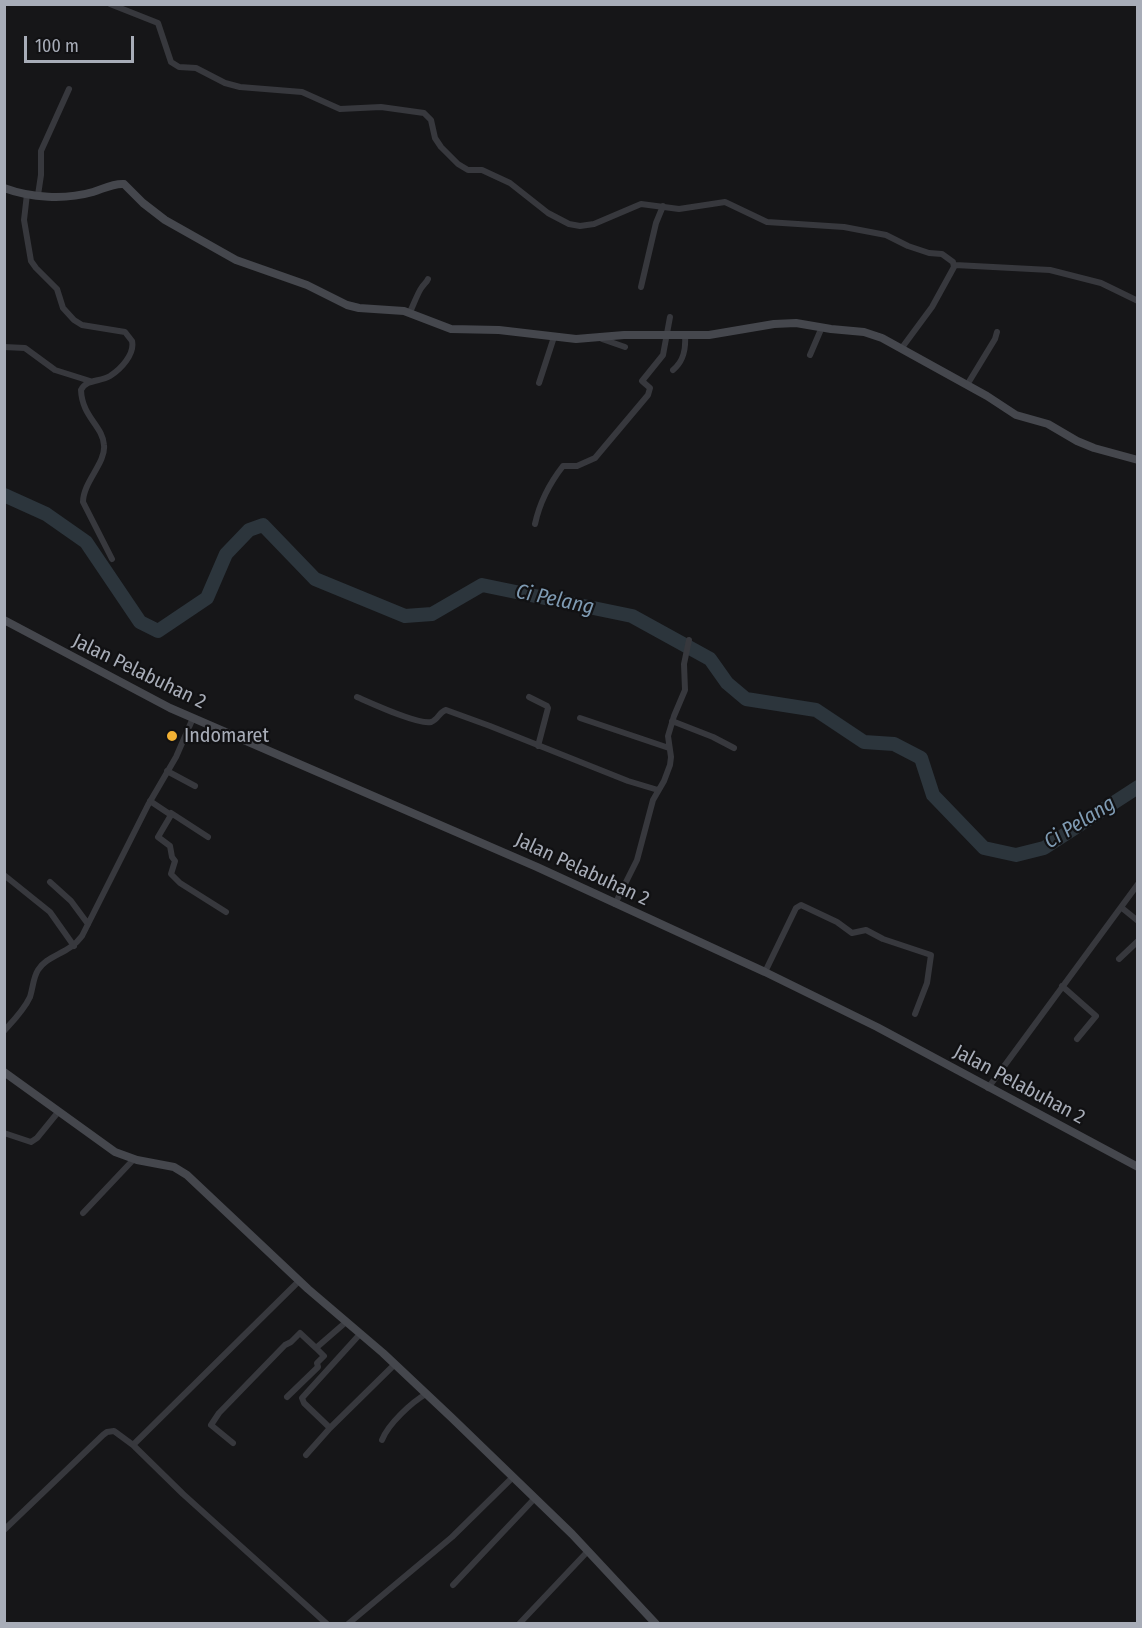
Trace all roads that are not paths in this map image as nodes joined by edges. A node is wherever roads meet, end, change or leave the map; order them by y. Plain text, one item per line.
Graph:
1 (110, 4) edge
2 (69, 89) dead end
3 (4, 188) edge
4 (27, 194) junction
5 (38, 195) junction
6 (663, 206) junction
7 (955, 265) junction
8 (428, 279) dead end
9 (641, 286) dead end
10 (1137, 301) edge
11 (410, 312) junction
12 (670, 317) dead end
13 (822, 327) junction
14 (997, 332) dead end
15 (667, 335) junction
16 (685, 335) junction
17 (554, 337) junction
18 (599, 337) junction
19 (4, 347) edge
20 (625, 347) dead end
21 (902, 349) junction
22 (810, 355) dead end
23 (673, 370) dead end
24 (91, 381) junction
25 (539, 383) dead end
26 (967, 385) junction
27 (1137, 460) edge
28 (535, 524) dead end
29 (112, 559) dead end
30 (4, 620) edge
31 (688, 640) dead end
32 (357, 697) dead end
33 (529, 698) dead end
34 (193, 718) junction
35 (580, 718) dead end
36 (672, 721) junction
37 (538, 746) junction
38 (669, 748) junction
39 (734, 748) dead end
40 (167, 771) junction
41 (195, 786) dead end
42 (658, 790) junction
43 (150, 801) junction
44 (171, 813) junction
45 (208, 837) dead end
46 (4, 875) edge
47 (50, 882) dead end
48 (1137, 884) edge
49 (615, 904) junction
50 (1122, 908) junction
51 (226, 912) dead end
52 (1137, 921) edge
53 (88, 924) junction
54 (1137, 941) edge
55 (74, 946) junction
56 (1119, 959) dead end
57 (765, 972) junction
58 (1062, 986) junction
59 (915, 1014) dead end
60 (4, 1031) edge
61 (1077, 1039) dead end
62 (6, 1077) edge
63 (988, 1088) junction
64 (59, 1111) junction
65 (4, 1133) edge
66 (134, 1159) junction
67 (1137, 1167) edge
68 (83, 1213) dead end
69 (299, 1281) junction
70 (346, 1322) junction
71 (360, 1334) junction
72 (316, 1347) junction
73 (394, 1365) junction
74 (426, 1394) junction
75 (287, 1397) dead end
76 (330, 1428) junction
77 (382, 1440) dead end
78 (232, 1443) dead end
79 (133, 1445) junction
80 (306, 1455) dead end
81 (513, 1477) junction
82 (535, 1498) junction
83 (4, 1530) edge
84 (588, 1551) junction
85 (453, 1585) dead end
86 (327, 1623) edge
87 (348, 1623) edge
88 (519, 1623) edge
89 (654, 1623) edge

1 - 6 street
2 - 5 street
3 - 4 street
4 - 5 street
4 - 24 street
5 - 11 street
6 - 7 street
6 - 9 street
7 - 10 street
7 - 21 street
8 - 11 street
11 - 17 street
12 - 15 street
13 - 16 street
13 - 21 street
13 - 22 street
14 - 26 street
15 - 16 street
15 - 18 street
15 - 28 street
16 - 23 street
17 - 18 street
17 - 25 street
18 - 20 street
19 - 24 street
21 - 26 street
24 - 29 street
26 - 27 street
30 - 34 street, Jalan Pelabuhan 2
31 - 36 street
32 - 37 street
33 - 37 street
34 - 40 street
34 - 49 street, Jalan Pelabuhan 2
35 - 38 street
36 - 38 street
36 - 39 street
37 - 42 street
38 - 42 street
40 - 41 street
40 - 43 street
42 - 49 street
43 - 44 street
43 - 53 street
44 - 45 street
44 - 51 street
46 - 55 street
47 - 53 street
48 - 50 street
49 - 57 street, Jalan Pelabuhan 2
50 - 52 street
50 - 58 street
53 - 55 street
54 - 56 street
55 - 60 street
57 - 59 street
57 - 63 street, Jalan Pelabuhan 2
58 - 61 street
58 - 63 street
62 - 64 street
63 - 67 street, Jalan Pelabuhan 2
64 - 65 street
64 - 66 street
66 - 68 street
66 - 69 street
69 - 70 street
69 - 79 street
70 - 71 street
70 - 72 street
71 - 73 street
71 - 76 street
72 - 75 street
72 - 78 street
73 - 74 street
73 - 76 street
74 - 77 street
74 - 81 street
76 - 80 street
79 - 83 street
79 - 86 street
81 - 82 street
81 - 87 street
82 - 84 street
82 - 85 street
84 - 88 street
84 - 89 street

